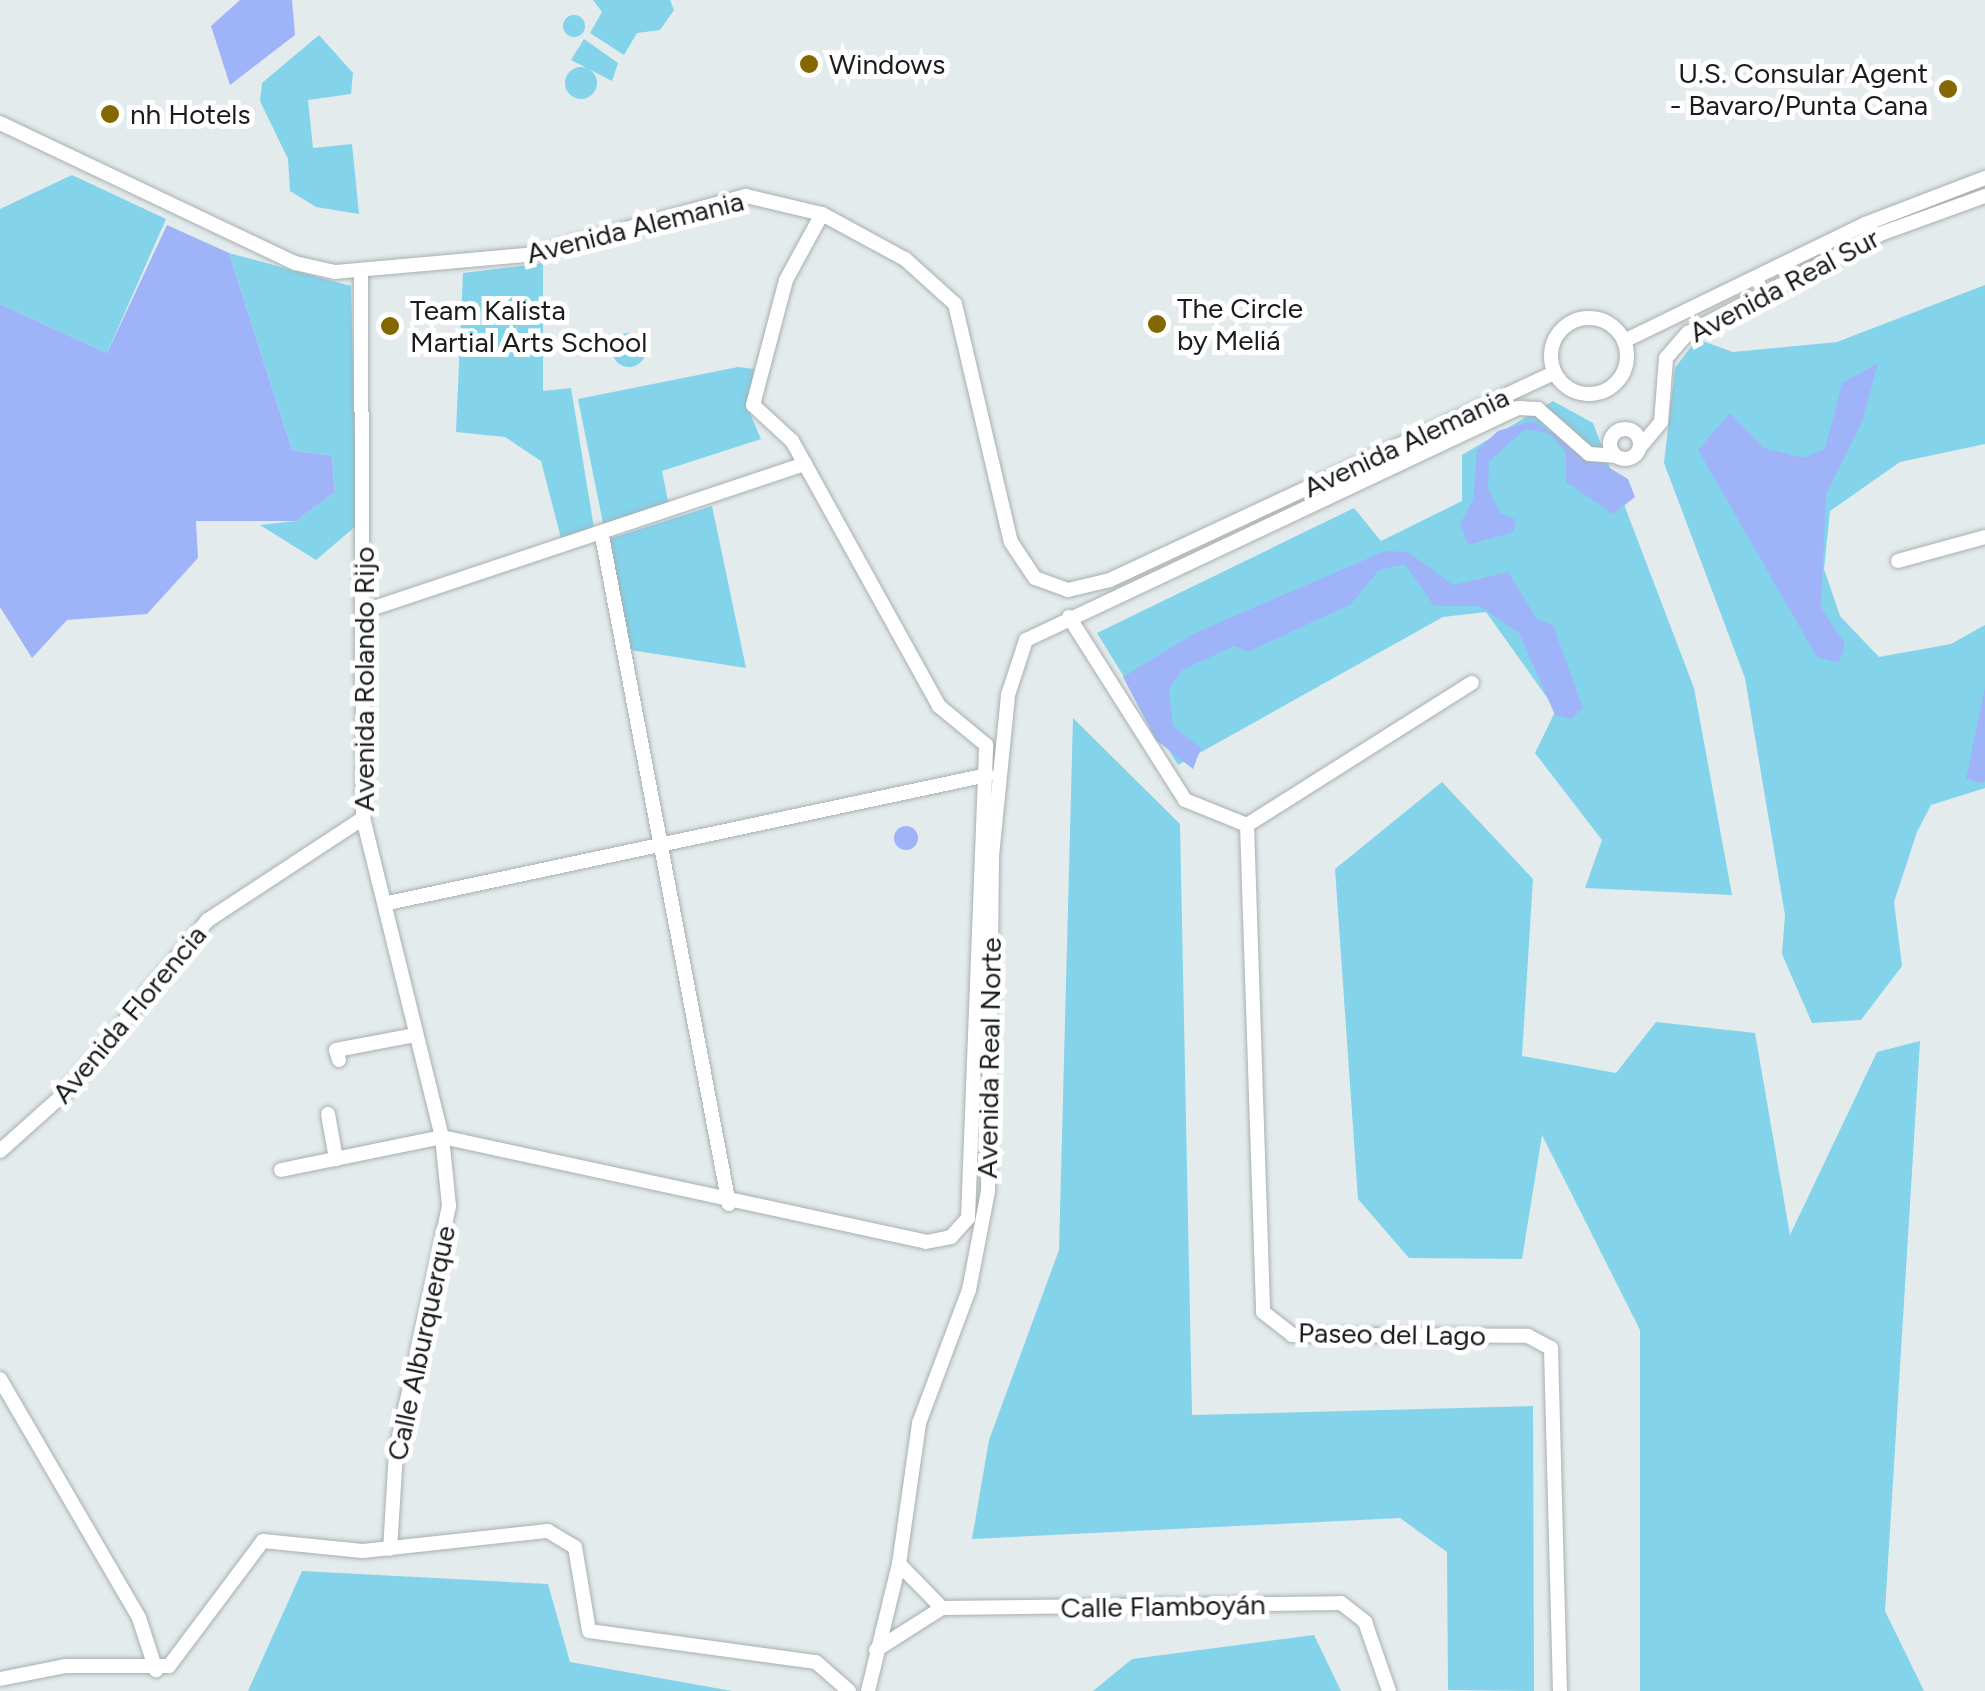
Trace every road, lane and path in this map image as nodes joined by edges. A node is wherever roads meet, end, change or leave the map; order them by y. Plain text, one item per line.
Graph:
1 (0, 123) edge
2 (1985, 178) edge
3 (1985, 196) edge
4 (822, 214) junction
5 (361, 272) junction
6 (1624, 341) junction
7 (1554, 373) junction
8 (1643, 438) junction
9 (1609, 452) junction
10 (805, 464) junction
11 (602, 536) junction
12 (1985, 537) edge
13 (1898, 561) dead end
14 (365, 611) junction
15 (1069, 616) junction
16 (1472, 683) dead end
17 (987, 776) junction
18 (363, 818) junction
19 (1247, 825) junction
20 (662, 846) junction
21 (388, 904) junction
22 (415, 1035) junction
23 (338, 1060) dead end
24 (328, 1114) dead end
25 (442, 1137) junction
26 (0, 1152) edge
27 (336, 1159) junction
28 (281, 1170) dead end
29 (730, 1204) junction
30 (0, 1379) edge
31 (390, 1549) junction
32 (899, 1564) junction
33 (942, 1608) junction
34 (874, 1652) junction
35 (156, 1670) junction
36 (0, 1679) edge
37 (849, 1691) edge
38 (868, 1691) edge
39 (1390, 1691) edge
40 (1560, 1691) edge

1 - 5 street, Avenida Alemania
2 - 6 street
3 - 8 street, Avenida Real Sur
4 - 5 street, Avenida Alemania
4 - 7 street, Avenida Alemania
4 - 10 street
5 - 14 street, Avenida Rolando Rijo
6 - 7 street
6 - 7 street
8 - 9 street
8 - 9 street
9 - 15 street, Avenida Real Norte
10 - 11 street
10 - 17 street
11 - 14 street
11 - 20 street
12 - 13 street
14 - 18 street, Avenida Rolando Rijo
15 - 19 street
15 - 32 street, Avenida Real Norte
16 - 19 street
17 - 20 street
17 - 29 street
18 - 21 street, Avenida Rolando Rijo
18 - 26 street, Avenida Florencia
19 - 40 street, Paseo del Lago
20 - 21 street
20 - 29 street
21 - 22 street, Avenida Rolando Rijo
22 - 23 street
22 - 25 street, Avenida Rolando Rijo
24 - 27 street
25 - 27 street
25 - 29 street
25 - 31 street, Calle Alburquerque
27 - 28 street
30 - 35 street
31 - 35 street
31 - 37 street
32 - 33 street
32 - 34 street, Avenida Real Norte
33 - 34 street
33 - 39 street, Calle Flamboyán
34 - 38 street, Avenida Real Norte
35 - 36 street

